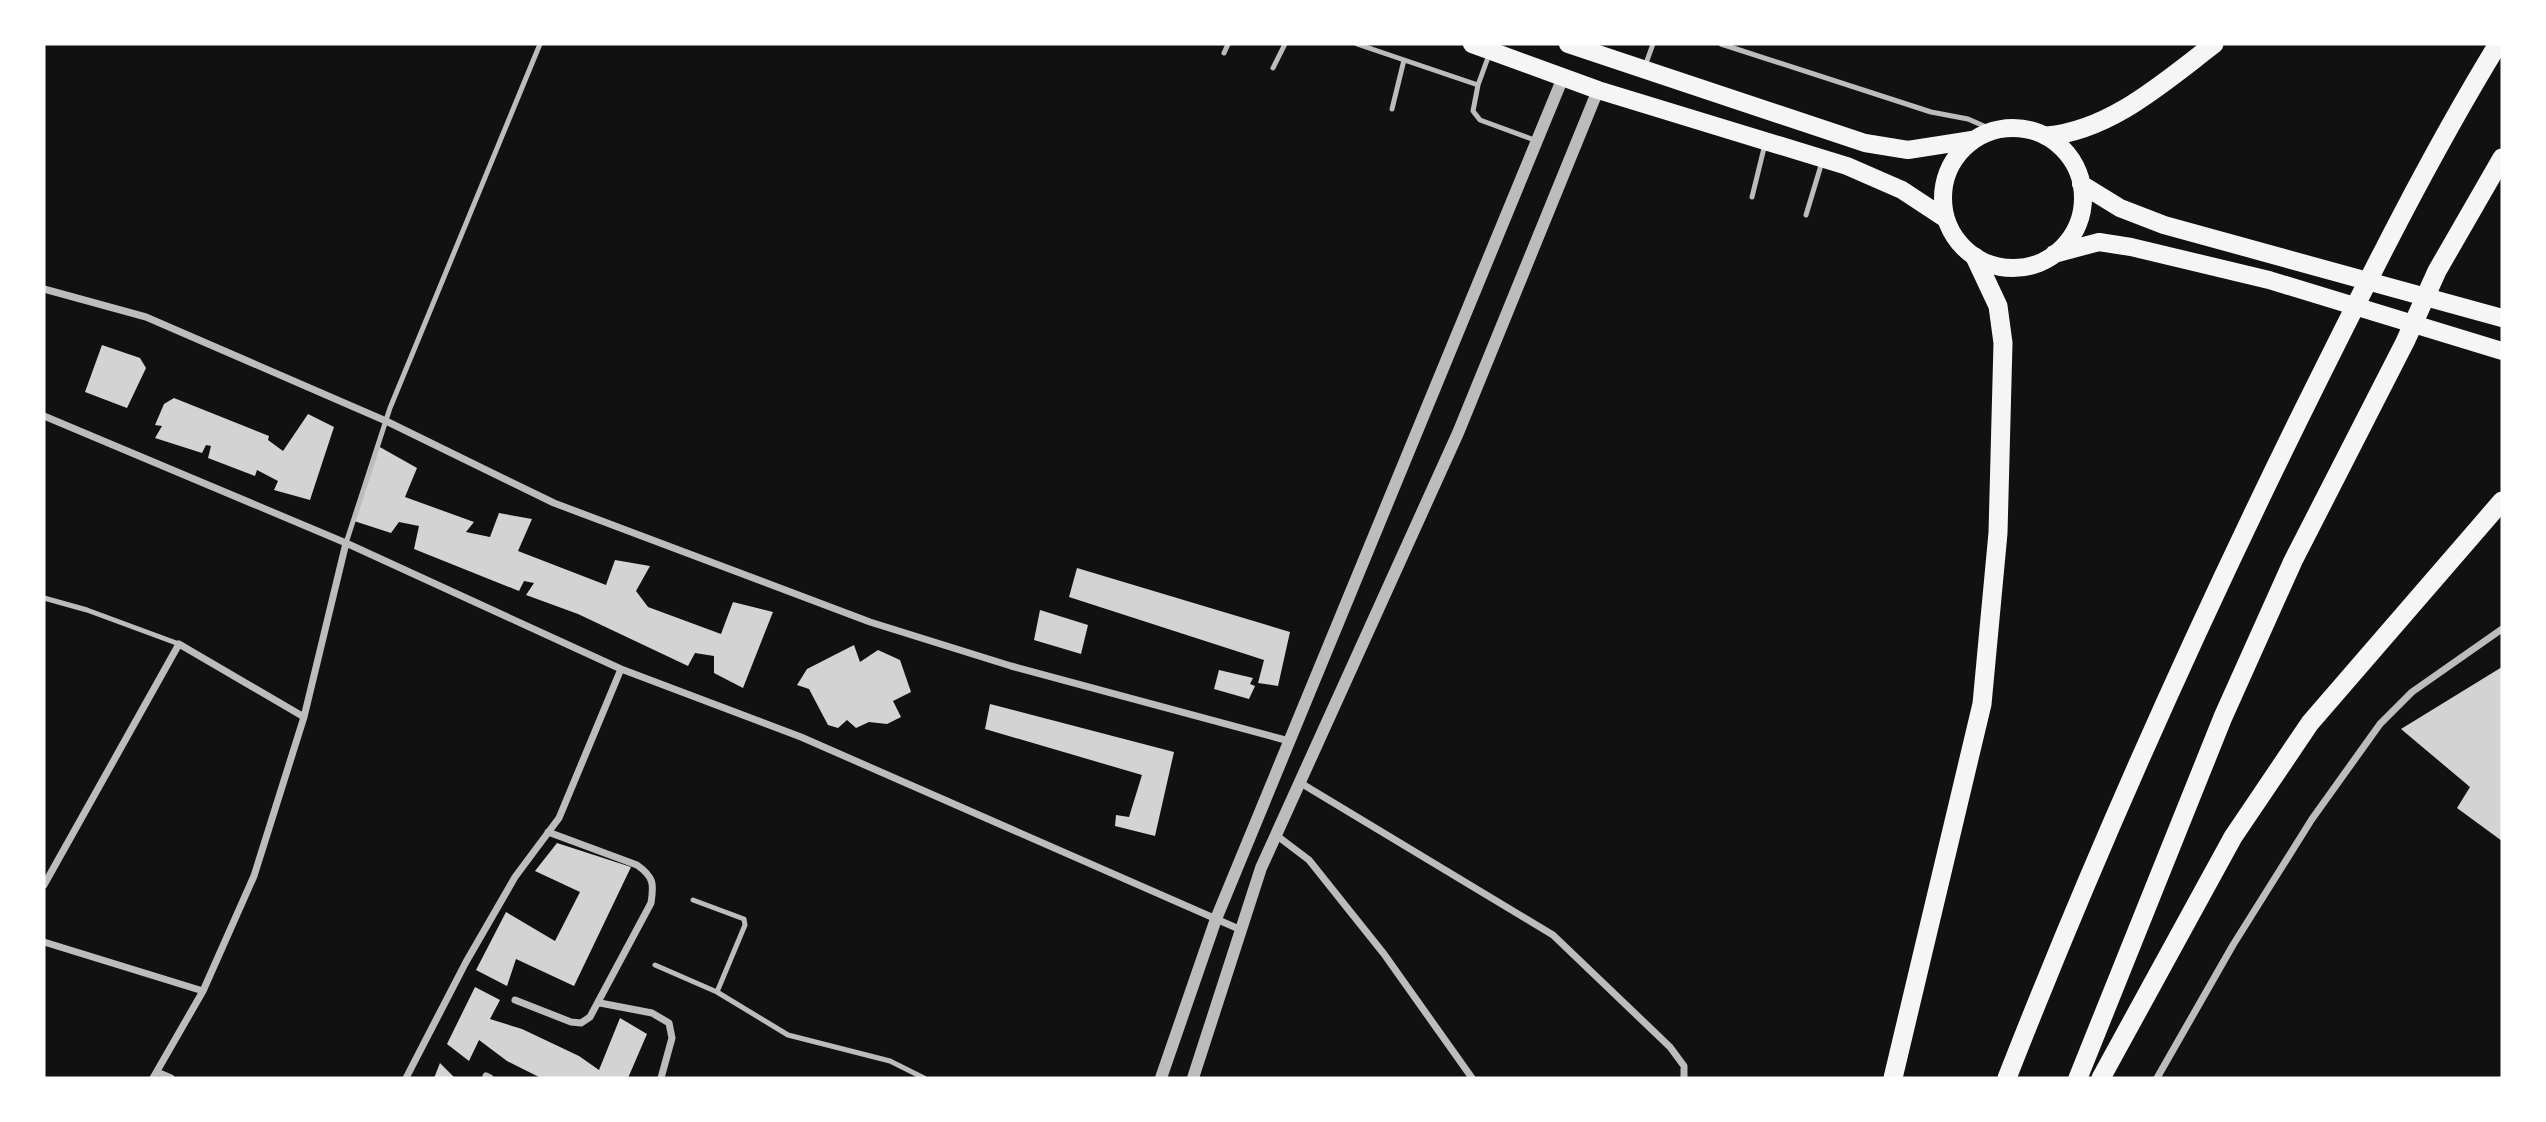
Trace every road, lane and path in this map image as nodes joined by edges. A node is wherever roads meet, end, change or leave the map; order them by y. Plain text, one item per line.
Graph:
1 (540, 44) edge
2 (1228, 44) edge
3 (1285, 44) edge
4 (1357, 44) edge
5 (1472, 44) edge
6 (1568, 44) edge
7 (1653, 44) edge
8 (1721, 44) edge
9 (2214, 44) edge
10 (2498, 44) edge
11 (1491, 50) junction
12 (1224, 53) dead end
13 (1404, 60) junction
14 (1273, 68) dead end
15 (1644, 69) junction
16 (1564, 75) junction
17 (1478, 85) junction
18 (1598, 90) junction
19 (1392, 109) dead end
20 (1993, 130) junction
21 (2047, 136) junction
22 (1972, 140) junction
23 (1537, 141) junction
24 (1766, 141) junction
25 (2502, 158) edge
26 (1823, 159) junction
27 (2081, 184) junction
28 (1752, 197) dead end
29 (1806, 215) dead end
30 (1945, 219) junction
31 (2054, 254) junction
32 (1975, 257) junction
33 (44, 289) edge
34 (2502, 318) edge
35 (2502, 351) edge
36 (44, 416) edge
37 (386, 421) junction
38 (2502, 501) edge
39 (346, 543) junction
40 (44, 598) edge
41 (2502, 629) edge
42 (179, 645) junction
43 (621, 669) junction
44 (304, 717) junction
45 (1289, 741) junction
46 (1300, 782) junction
47 (548, 832) junction
48 (1276, 835) junction
49 (44, 885) edge
50 (694, 900) dead end
51 (1216, 919) junction
52 (1239, 929) junction
53 (44, 942) edge
54 (655, 965) dead end
55 (203, 991) junction
56 (717, 992) junction
57 (515, 1000) dead end
58 (600, 1003) junction
59 (155, 1075) edge
60 (172, 1078) edge
61 (406, 1078) edge
62 (661, 1078) edge
63 (924, 1078) edge
64 (1161, 1078) edge
65 (1193, 1078) edge
66 (1472, 1078) edge
67 (1684, 1078) edge
68 (1893, 1078) edge
69 (2007, 1078) edge
70 (2078, 1078) edge
71 (2101, 1078) edge
72 (2157, 1078) edge

1 - 37 lane
2 - 12 lane
3 - 14 lane
4 - 13 lane
5 - 11 highway
6 - 15 highway
7 - 15 lane
8 - 20 lane
9 - 21 highway
10 - 69 highway
11 - 16 highway
11 - 17 lane
13 - 17 lane
13 - 19 lane
15 - 22 highway
16 - 18 highway
16 - 23 street
17 - 23 lane
18 - 24 highway
18 - 46 street
20 - 21 highway
20 - 22 highway
21 - 27 highway
22 - 30 highway
23 - 45 street
24 - 26 highway
24 - 28 lane
25 - 70 highway
26 - 29 lane
26 - 30 highway
27 - 31 highway
27 - 34 highway
30 - 32 highway
31 - 32 highway
31 - 35 highway
32 - 68 highway
33 - 37 street
36 - 39 street
37 - 39 lane
37 - 45 street
38 - 71 highway
39 - 43 street
39 - 44 street
40 - 42 lane
41 - 72 street
42 - 44 street
42 - 49 street
43 - 47 street
43 - 51 street
44 - 55 street
45 - 51 street
46 - 48 street
46 - 67 street
47 - 58 street
47 - 61 street
48 - 52 street
48 - 66 street
50 - 56 lane
51 - 52 street
51 - 64 street
52 - 65 street
53 - 55 street
54 - 56 lane
55 - 59 street
56 - 63 lane
57 - 58 street
58 - 62 street
59 - 60 street

